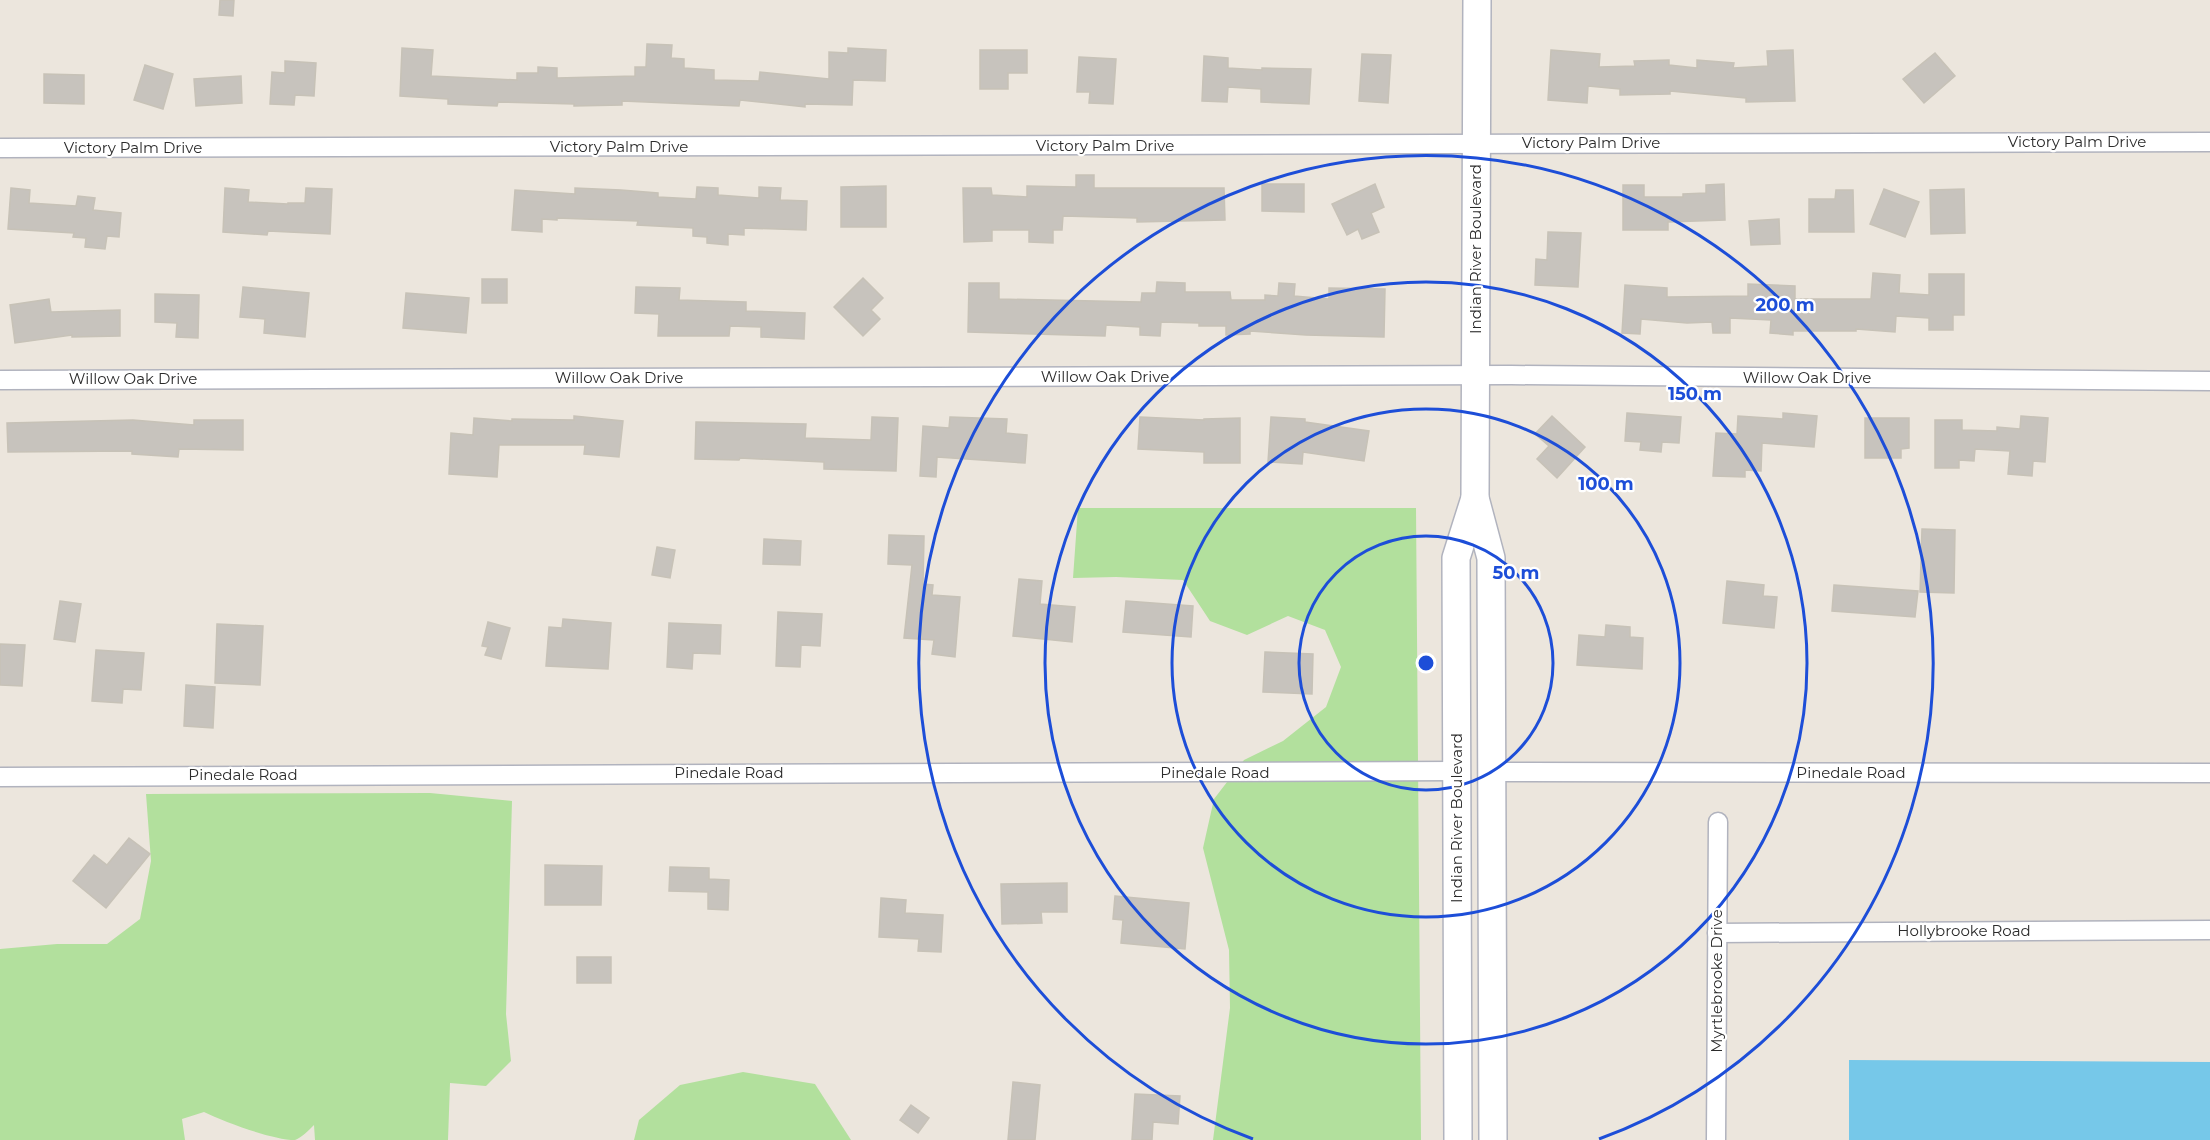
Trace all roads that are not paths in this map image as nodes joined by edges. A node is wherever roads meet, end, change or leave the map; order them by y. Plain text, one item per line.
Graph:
1 (1477, 0) edge
2 (2210, 142) edge
3 (1476, 144) junction
4 (0, 148) edge
5 (1476, 375) junction
6 (0, 380) edge
7 (2210, 381) edge
8 (1475, 498) junction
9 (1457, 771) junction
10 (1492, 772) junction
11 (2210, 773) edge
12 (0, 777) edge
13 (1718, 822) dead end
14 (2210, 930) edge
15 (1717, 933) junction
16 (1458, 1140) edge
17 (1493, 1140) edge
18 (1716, 1140) edge

1 - 3 main road, Indian River Boulevard
2 - 3 street, Victory Palm Drive
3 - 4 street, Victory Palm Drive
3 - 5 main road, Indian River Boulevard
5 - 6 street, Willow Oak Drive
5 - 7 street, Willow Oak Drive
5 - 8 main road, Indian River Boulevard
8 - 9 main road, Indian River Boulevard
8 - 10 main road, Indian River Boulevard
9 - 12 street, Pinedale Road
9 - 16 main road, Indian River Boulevard
10 - 11 street, Pinedale Road
10 - 17 main road, Indian River Boulevard
13 - 15 street, Myrtlebrooke Drive
14 - 15 street, Hollybrooke Road
15 - 18 street, Myrtlebrooke Drive

